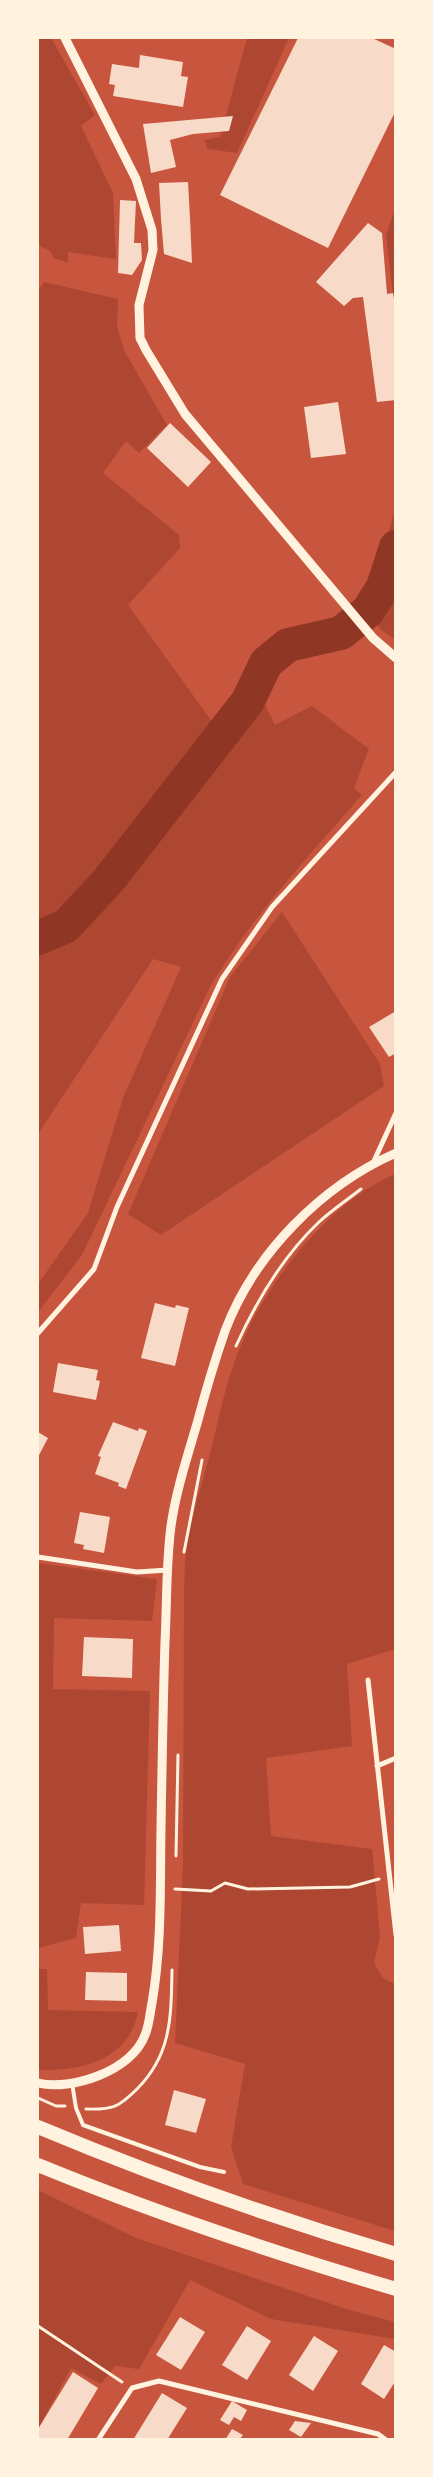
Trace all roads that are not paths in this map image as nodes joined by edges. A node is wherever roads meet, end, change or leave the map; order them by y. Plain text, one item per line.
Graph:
1 (65, 38) edge
2 (396, 658) edge
3 (396, 772) edge
4 (396, 1113) edge
5 (396, 1153) edge
6 (373, 1162) junction
7 (38, 1332) edge
8 (38, 1557) edge
9 (168, 1570) junction
10 (368, 1680) dead end
11 (396, 1758) edge
12 (377, 1766) junction
13 (396, 1935) edge
14 (38, 2083) edge
15 (72, 2083) junction
16 (38, 2127) edge
17 (38, 2165) edge
18 (224, 2172) dead end
19 (396, 2254) edge
20 (396, 2290) edge
21 (98, 2440) edge
22 (386, 2440) edge

1 - 2 street
3 - 7 street
4 - 6 street
5 - 6 street
6 - 9 street
8 - 9 street
9 - 15 street
10 - 12 street
11 - 12 street
12 - 13 street
14 - 15 street
15 - 18 lane
16 - 19 highway
17 - 20 highway
21 - 22 street

